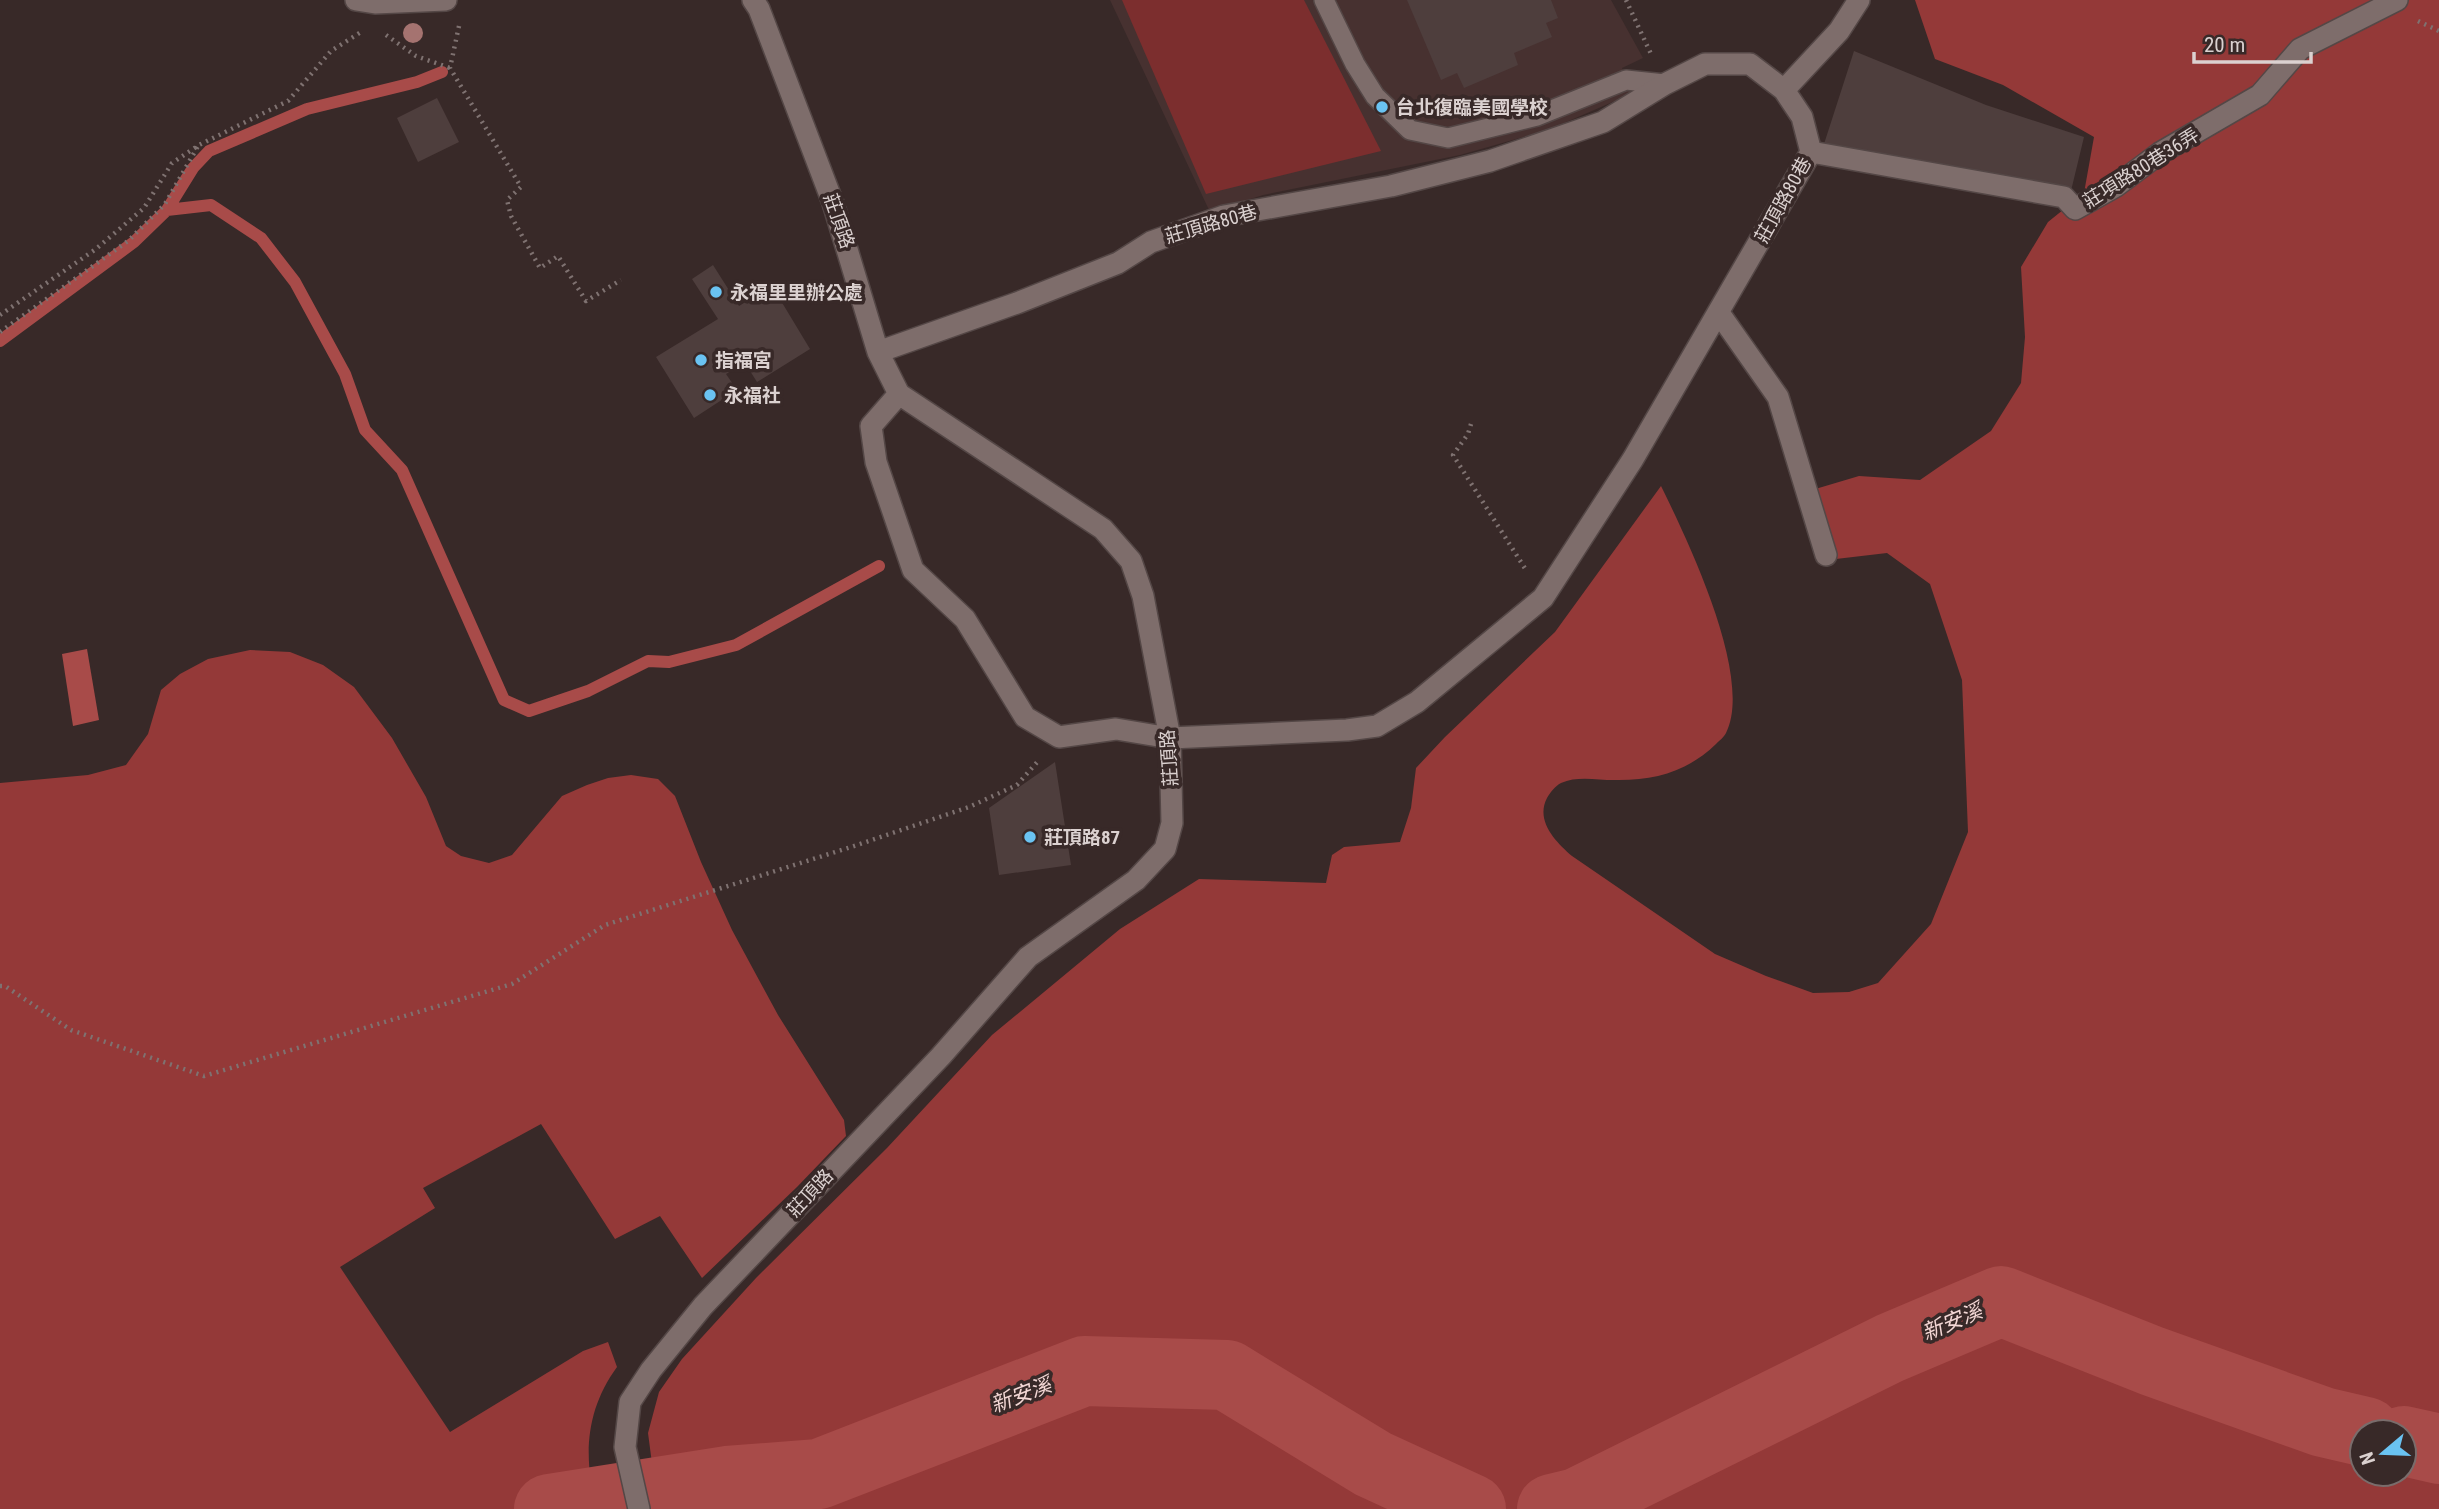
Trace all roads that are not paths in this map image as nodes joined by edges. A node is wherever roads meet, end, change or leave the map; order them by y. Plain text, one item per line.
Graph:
1 (446, 0) edge
2 (753, 0) edge
3 (1324, 0) edge
4 (1859, 0) edge
5 (2398, 0) edge
6 (365, 1) edge
7 (1665, 84) junction
8 (1784, 90) junction
9 (1811, 152) junction
10 (1719, 313) junction
11 (878, 352) junction
12 (899, 394) junction
13 (1826, 555) dead end
14 (1170, 738) junction
15 (639, 1509) edge

1 - 6 street
2 - 11 street, 莊頂路
3 - 7 lane
4 - 8 street
5 - 9 street, 莊項路80巷36弄
7 - 8 street, 莊頂路80巷
7 - 11 street, 莊頂路80巷
8 - 9 street, 莊頂路80巷
9 - 10 street, 莊頂路80巷
10 - 13 street
10 - 14 street, 莊頂路80巷
11 - 12 street, 莊頂路
12 - 14 street, 莊頂路
12 - 14 street, 莊頂路80巷
14 - 15 street, 莊頂路

